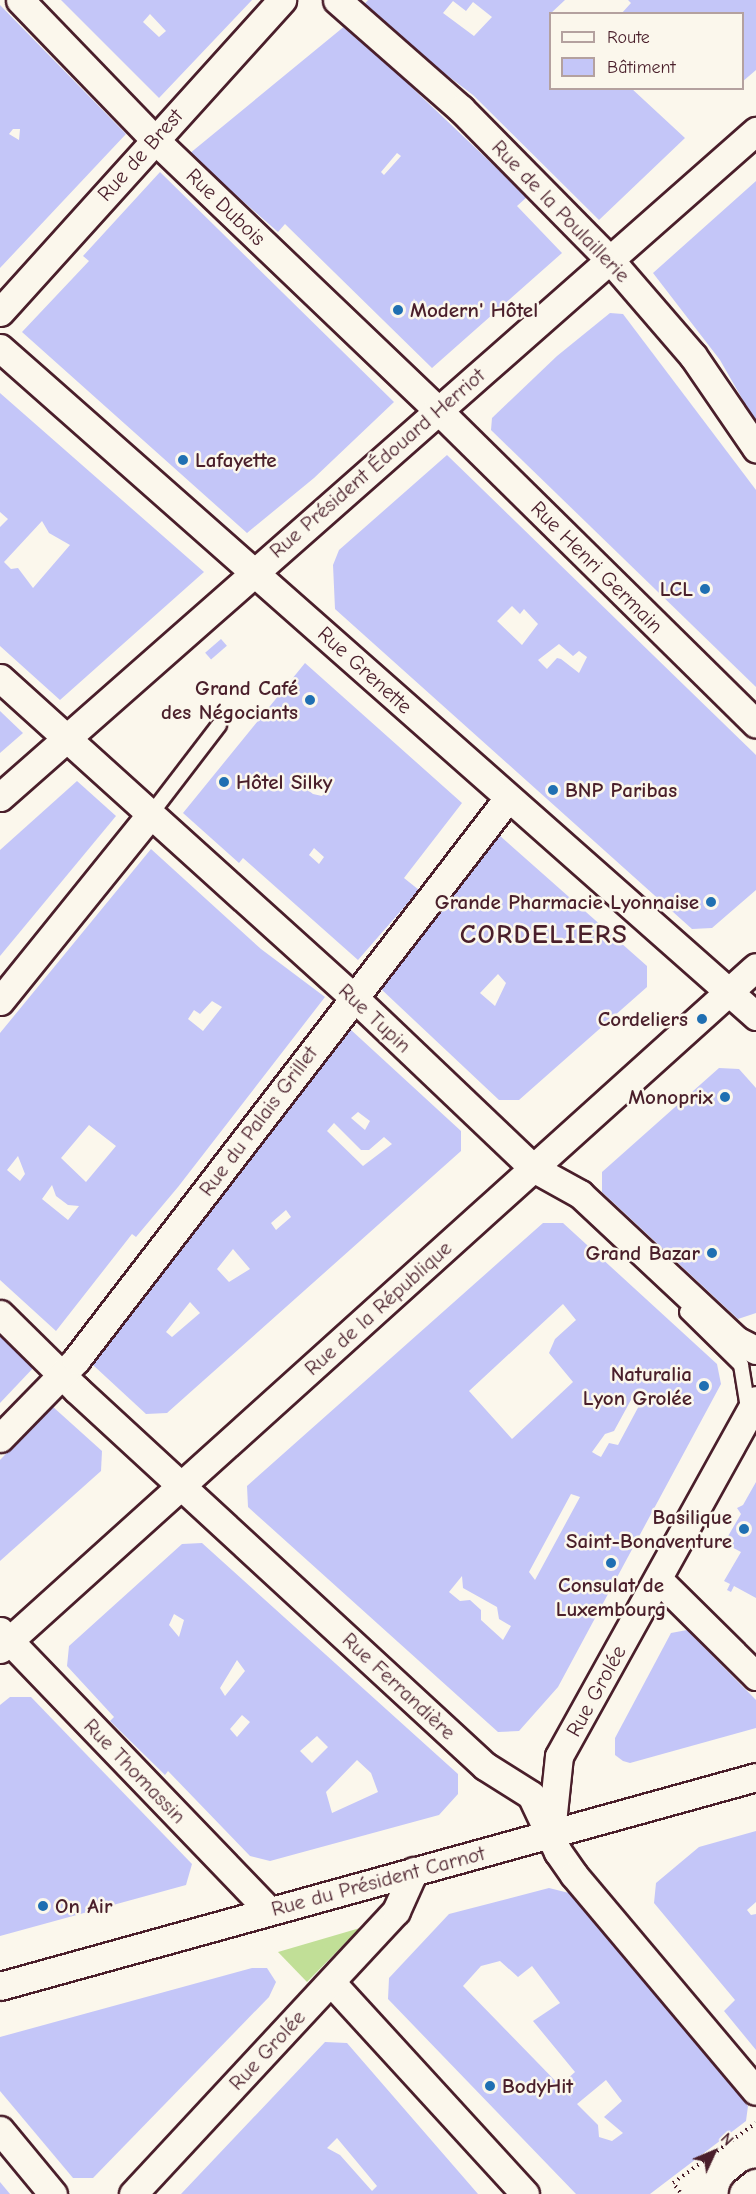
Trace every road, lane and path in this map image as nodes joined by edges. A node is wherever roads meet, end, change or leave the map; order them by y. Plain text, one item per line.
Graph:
1 (20, 0) edge
2 (282, 0) edge
3 (337, 0) edge
4 (756, 131) edge
5 (154, 138) junction
6 (611, 261) junction
7 (0, 312) edge
8 (0, 348) edge
9 (437, 409) junction
10 (756, 448) edge
11 (254, 572) junction
12 (0, 678) edge
13 (756, 724) edge
14 (219, 725) dead end
15 (67, 737) junction
16 (0, 797) edge
17 (508, 798) junction
18 (151, 814) junction
19 (756, 967) edge
20 (728, 992) junction
21 (353, 997) junction
22 (0, 1001) edge
23 (756, 1016) edge
24 (533, 1168) junction
25 (674, 1300) dead end
26 (0, 1314) edge
27 (756, 1350) edge
28 (63, 1374) junction
29 (752, 1405) edge
30 (0, 1438) edge
31 (183, 1485) junction
32 (658, 1579) junction
33 (3, 1640) edge
34 (756, 1676) edge
35 (756, 1777) edge
36 (550, 1833) junction
37 (414, 1871) junction
38 (270, 1911) junction
39 (331, 1982) junction
40 (0, 1986) edge
41 (756, 2091) edge
42 (756, 2123) edge
43 (0, 2130) edge
44 (756, 2187) edge
45 (680, 2192) dead end
46 (53, 2194) edge
47 (133, 2194) edge
48 (525, 2194) edge
49 (746, 2194) edge

1 - 5 street, Rue Dubois
2 - 5 street, Rue de Brest
3 - 6 street, Rue de la Poulaillerie
4 - 6 street, Rue Président Édouard Herriot
5 - 7 street, Rue de Brest
5 - 9 street, Rue Dubois
6 - 9 street, Rue Président Édouard Herriot
6 - 10 street, Rue de la Poulaillerie
8 - 11 street, Rue Grenette
9 - 11 street, Rue Président Édouard Herriot
9 - 13 street, Rue Henri Germain
11 - 15 street, Rue Président Édouard Herriot
11 - 17 street, Rue Grenette
12 - 15 street, Rue Tupin
14 - 18 lane
15 - 16 street, Rue Président Édouard Herriot
15 - 18 street, Rue Tupin
17 - 20 street, Rue Grenette
17 - 21 street, Rue du Palais Grillet
18 - 21 street, Rue Tupin
18 - 22 street
19 - 20 street, Rue de la République
20 - 23 street, Rue Grenette
20 - 24 street, Rue de la République
21 - 24 street, Rue Tupin
21 - 28 street, Rue du Palais Grillet
24 - 27 street, Rue Tupin
24 - 31 street, Rue de la République
25 - 29 lane
26 - 28 street, Rue Ferrandière
28 - 30 street, Rue du Palais Grillet
28 - 31 street, Rue Ferrandière
29 - 32 street, Rue Grolée
31 - 33 street, Rue de la République
31 - 36 street, Rue Ferrandière
32 - 34 street
32 - 36 street, Rue Grolée
33 - 38 street, Rue Thomassin
35 - 36 street, Rue du Président Carnot
36 - 37 street, Rue du Président Carnot
36 - 41 street, Rue Ferrandière
37 - 38 street, Rue du Président Carnot
37 - 39 street, Rue Grolée
38 - 40 street, Rue du Président Carnot
39 - 47 street, Rue Grolée
39 - 48 street
42 - 45 path
43 - 46 street
44 - 49 main road

